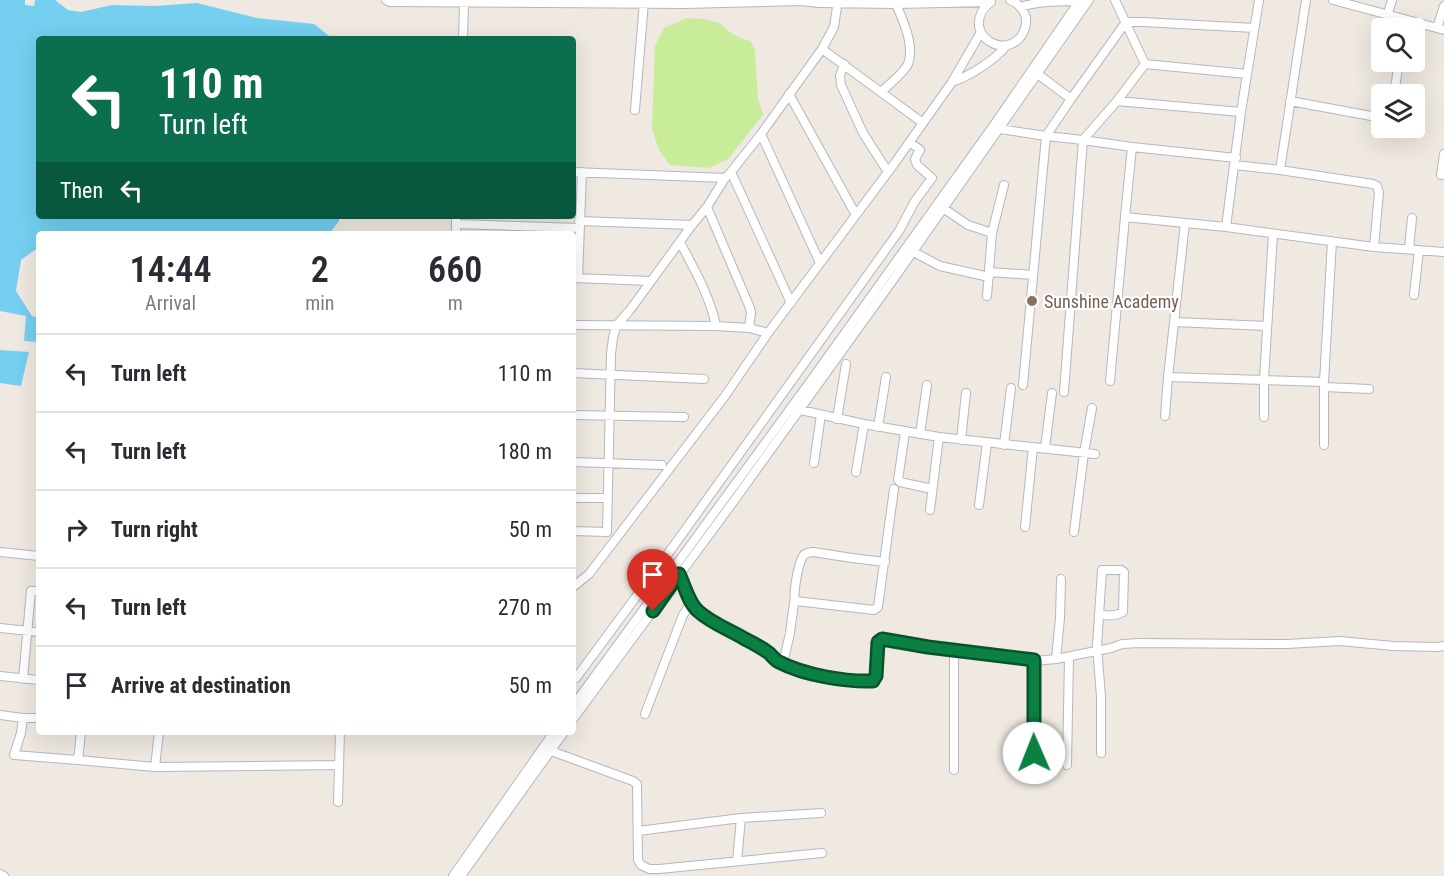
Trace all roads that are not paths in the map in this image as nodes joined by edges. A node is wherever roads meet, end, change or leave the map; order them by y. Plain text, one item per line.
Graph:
1 (386, 0) edge
2 (1010, 0) edge
3 (1115, 0) edge
4 (1259, 0) edge
5 (1306, 0) edge
6 (1333, 0) edge
7 (1351, 0) edge
8 (1392, 0) edge
9 (602, 1) edge
10 (643, 1) edge
11 (800, 1) edge
12 (838, 1) edge
13 (978, 1) edge
14 (993, 1) edge
15 (1064, 1) edge
16 (1083, 1) edge
17 (466, 2) edge
18 (519, 2) edge
19 (561, 2) edge
20 (684, 2) edge
21 (720, 2) edge
22 (915, 2) edge
23 (896, 3) junction
24 (1444, 6) edge
25 (1020, 7) junction
26 (1389, 10) junction
27 (980, 16) junction
28 (1407, 17) junction
29 (1126, 22) junction
30 (1441, 26) edge
31 (1254, 28) junction
32 (981, 32) junction
33 (463, 36) edge
34 (1007, 45) junction
35 (822, 49) junction
36 (844, 64) junction
37 (1145, 64) junction
38 (1035, 72) junction
39 (1247, 74) junction
40 (952, 82) junction
41 (881, 92) junction
42 (789, 94) junction
43 (1071, 99) junction
44 (1117, 101) junction
45 (1290, 101) junction
46 (635, 110) dead end
47 (1241, 112) junction
48 (1371, 116) edge
49 (923, 123) junction
50 (1000, 129) junction
51 (761, 134) junction
52 (1046, 136) junction
53 (1083, 140) junction
54 (910, 142) junction
55 (1132, 147) junction
56 (1444, 153) edge
57 (1235, 161) junction
58 (1280, 170) junction
59 (576, 172) edge
60 (582, 172) junction
61 (888, 172) junction
62 (728, 175) junction
63 (1440, 175) dead end
64 (1004, 185) dead end
65 (707, 207) junction
66 (943, 208) junction
67 (856, 215) junction
68 (1125, 218) junction
69 (1412, 218) dead end
70 (456, 220) edge
71 (1185, 223) junction
72 (579, 224) junction
73 (692, 225) junction
74 (1226, 227) junction
75 (992, 232) junction
76 (1273, 234) junction
77 (1332, 241) junction
78 (680, 242) junction
79 (1374, 247) junction
80 (909, 249) junction
81 (1409, 249) junction
82 (1419, 250) junction
83 (1444, 252) edge
84 (820, 263) junction
85 (576, 264) edge
86 (989, 274) junction
87 (1033, 275) junction
88 (576, 278) edge
89 (651, 281) junction
90 (1414, 295) dead end
91 (987, 296) dead end
92 (791, 303) junction
93 (1174, 322) junction
94 (576, 325) edge
95 (616, 326) junction
96 (716, 326) junction
97 (1267, 326) junction
98 (749, 328) junction
99 (768, 333) junction
100 (846, 364) dead end
101 (576, 373) edge
102 (611, 374) junction
103 (886, 377) dead end
104 (1168, 377) junction
105 (704, 379) dead end
106 (1264, 379) junction
107 (1110, 381) dead end
108 (927, 385) dead end
109 (1023, 385) dead end
110 (1324, 385) junction
111 (1011, 388) dead end
112 (1369, 389) dead end
113 (1064, 392) dead end
114 (966, 393) dead end
115 (1052, 393) dead end
116 (1092, 408) dead end
117 (795, 409) junction
118 (576, 414) edge
119 (821, 415) junction
120 (610, 416) junction
121 (1165, 416) dead end
122 (684, 417) dead end
123 (1264, 417) dead end
124 (837, 419) junction
125 (864, 424) junction
126 (878, 427) junction
127 (905, 432) junction
128 (920, 434) junction
129 (939, 437) junction
130 (961, 440) junction
131 (987, 443) junction
132 (1004, 445) junction
133 (1324, 445) dead end
134 (1033, 447) junction
135 (1045, 448) junction
136 (1084, 453) junction
137 (1095, 454) dead end
138 (576, 462) edge
139 (609, 463) junction
140 (814, 463) dead end
141 (662, 465) dead end
142 (856, 472) dead end
143 (894, 489) dead end
144 (932, 489) junction
145 (576, 498) edge
146 (608, 498) junction
147 (979, 505) dead end
148 (930, 510) dead end
149 (1025, 527) dead end
150 (576, 531) edge
151 (1074, 532) dead end
152 (0, 552) edge
153 (36, 556) edge
154 (885, 562) junction
155 (676, 572) junction
156 (1062, 579) dead end
157 (576, 585) edge
158 (36, 591) edge
159 (795, 602) junction
160 (691, 603) junction
161 (1099, 614) junction
162 (0, 628) edge
163 (27, 631) junction
164 (36, 632) edge
165 (1444, 646) edge
166 (954, 651) junction
167 (1098, 651) junction
168 (1069, 657) junction
169 (1056, 659) junction
170 (1034, 660) junction
171 (783, 664) junction
172 (0, 676) edge
173 (23, 678) junction
174 (576, 678) edge
175 (36, 680) edge
176 (576, 702) edge
177 (645, 714) dead end
178 (0, 715) edge
179 (576, 715) edge
180 (23, 717) junction
181 (36, 718) edge
182 (81, 735) edge
183 (159, 735) edge
184 (340, 735) edge
185 (553, 735) edge
186 (561, 735) edge
187 (547, 749) junction
188 (1101, 753) dead end
189 (78, 760) junction
190 (339, 765) junction
191 (1067, 765) dead end
192 (156, 767) junction
193 (954, 770) dead end
194 (1035, 776) dead end
195 (338, 802) dead end
196 (821, 813) dead end
197 (741, 818) junction
198 (638, 831) junction
199 (822, 853) dead end
200 (737, 861) junction
201 (0, 874) edge
202 (4, 876) edge
203 (453, 876) edge
204 (461, 876) edge

1 - 17 street
2 - 25 street
3 - 29 street
4 - 31 street
5 - 45 street
6 - 28 street
7 - 26 street
8 - 26 street
9 - 10 street
9 - 19 street
10 - 20 street
10 - 46 street
11 - 12 street
11 - 21 street
12 - 23 street
12 - 35 street
13 - 14 street
13 - 22 street
13 - 27 street
14 - 27 street
15 - 16 street
15 - 25 street
16 - 38 street
17 - 18 street
17 - 33 street
18 - 19 street
20 - 21 street
22 - 23 street
23 - 41 street
24 - 30 street
25 - 34 street
26 - 28 street
27 - 32 street
28 - 30 street
29 - 31 street
29 - 37 street
29 - 43 street
31 - 39 street
32 - 34 street
32 - 40 street
34 - 40 street
35 - 36 street
35 - 42 street
36 - 41 street
36 - 61 street
37 - 39 street
37 - 44 street
38 - 43 street
38 - 50 street
38 - 80 street
39 - 47 street
40 - 49 street
41 - 49 street
42 - 51 street
42 - 67 street
43 - 52 street
44 - 47 street
44 - 53 street
45 - 48 street
45 - 58 street
47 - 57 street
49 - 54 street
50 - 52 street
50 - 66 street
51 - 62 street
51 - 84 street
52 - 53 street
52 - 87 street
53 - 55 street
53 - 113 street
54 - 61 street
54 - 174 street
55 - 57 street
55 - 68 street
56 - 63 street
57 - 58 street
57 - 74 street
58 - 79 street
59 - 60 street
60 - 62 street
60 - 72 street
61 - 67 street
62 - 65 street
62 - 92 street
64 - 75 street
65 - 73 street
65 - 98 street
66 - 75 street
66 - 80 street
67 - 84 street
68 - 71 street
68 - 107 street
69 - 81 street
70 - 72 street
71 - 74 street
71 - 93 street
72 - 73 street
72 - 85 street
73 - 78 street
74 - 76 street
75 - 86 street
76 - 77 street
76 - 97 street
77 - 79 street
77 - 110 street
78 - 89 street
78 - 96 street
79 - 81 street
80 - 86 street
80 - 117 street
81 - 82 street
82 - 83 street
82 - 90 street
84 - 92 street
86 - 87 street
86 - 91 street
87 - 109 street
88 - 89 street
89 - 95 street
92 - 99 street
93 - 97 street
93 - 104 street
94 - 95 street
95 - 96 street
95 - 102 street
96 - 98 street
97 - 106 street
98 - 99 street
99 - 157 street
100 - 124 street
101 - 102 street
102 - 105 street
102 - 120 street
103 - 126 street
104 - 106 street
104 - 121 street
106 - 110 street
106 - 123 street
108 - 128 street
110 - 112 street
110 - 133 street
111 - 132 street
114 - 130 street
115 - 135 street
116 - 136 street
117 - 119 street
117 - 155 street
118 - 120 street
119 - 124 street
119 - 140 street
120 - 122 street
120 - 139 street
124 - 125 street
125 - 126 street
125 - 142 street
126 - 127 street
127 - 128 street
127 - 144 street
128 - 129 street
129 - 130 street
129 - 144 street
130 - 131 street
131 - 132 street
131 - 147 street
132 - 134 street
134 - 135 street
134 - 149 street
135 - 136 street
136 - 137 street
136 - 151 street
138 - 139 street
139 - 141 street
139 - 146 street
143 - 154 street
144 - 148 street
145 - 146 street
146 - 150 street
152 - 153 street
154 - 159 street
154 - 159 street
155 - 160 street
155 - 176 street
155 - 179 street
156 - 169 street
158 - 163 street
159 - 171 street
160 - 171 street
160 - 177 street
161 - 161 street
161 - 167 street
162 - 163 street
163 - 164 street
163 - 173 street
165 - 167 street
166 - 170 street
166 - 171 street
166 - 193 street
167 - 168 street
167 - 188 street
168 - 169 street
168 - 191 street
169 - 170 street
170 - 194 street
172 - 173 street
173 - 175 street
178 - 180 street
180 - 181 street
180 - 189 street
182 - 189 street
183 - 192 street
184 - 190 street
185 - 187 street
186 - 187 street
187 - 198 street
187 - 203 street
187 - 204 street
189 - 192 street
190 - 192 street
190 - 195 street
196 - 197 street
197 - 198 street
197 - 200 street
198 - 200 street
199 - 200 street
201 - 202 street

